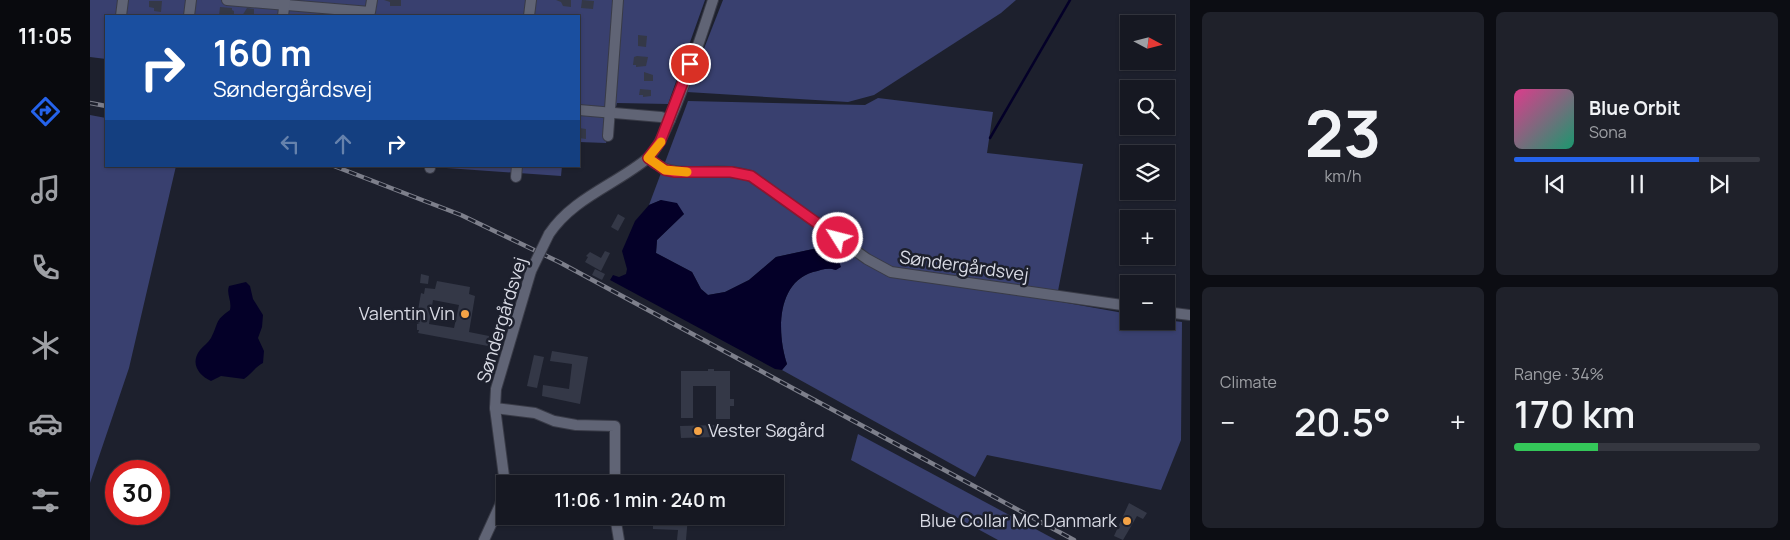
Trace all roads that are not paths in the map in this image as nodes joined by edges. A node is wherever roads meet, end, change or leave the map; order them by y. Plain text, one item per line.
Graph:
1 (123, 0) edge
2 (190, 0) edge
3 (227, 0) edge
4 (372, 0) edge
5 (531, 0) edge
6 (618, 0) edge
7 (712, 0) edge
8 (284, 2) edge
9 (121, 15) edge
10 (189, 15) edge
11 (283, 15) edge
12 (530, 15) edge
13 (580, 110) edge
14 (610, 112) junction
15 (670, 120) junction
16 (608, 136) dead end
17 (648, 158) junction
18 (1120, 305) edge
19 (1175, 313) edge
20 (1190, 315) edge
21 (495, 408) junction
22 (504, 475) edge
23 (615, 475) edge
24 (496, 514) edge
25 (616, 525) edge
26 (484, 540) edge
27 (619, 540) edge

1 - 9 street
2 - 10 street
3 - 8 street
4 - 8 street
5 - 12 street
6 - 14 street
7 - 15 street, Søndergårdsvej
8 - 11 street
13 - 14 street
14 - 15 street
14 - 16 street
15 - 17 street, Søndergårdsvej
17 - 18 street, Søndergårdsvej
17 - 21 street, Søndergårdsvej, bridge
19 - 20 street
21 - 22 street, Søndergårdsvej
21 - 23 street
24 - 26 street, Søndergårdsvej
25 - 27 street

